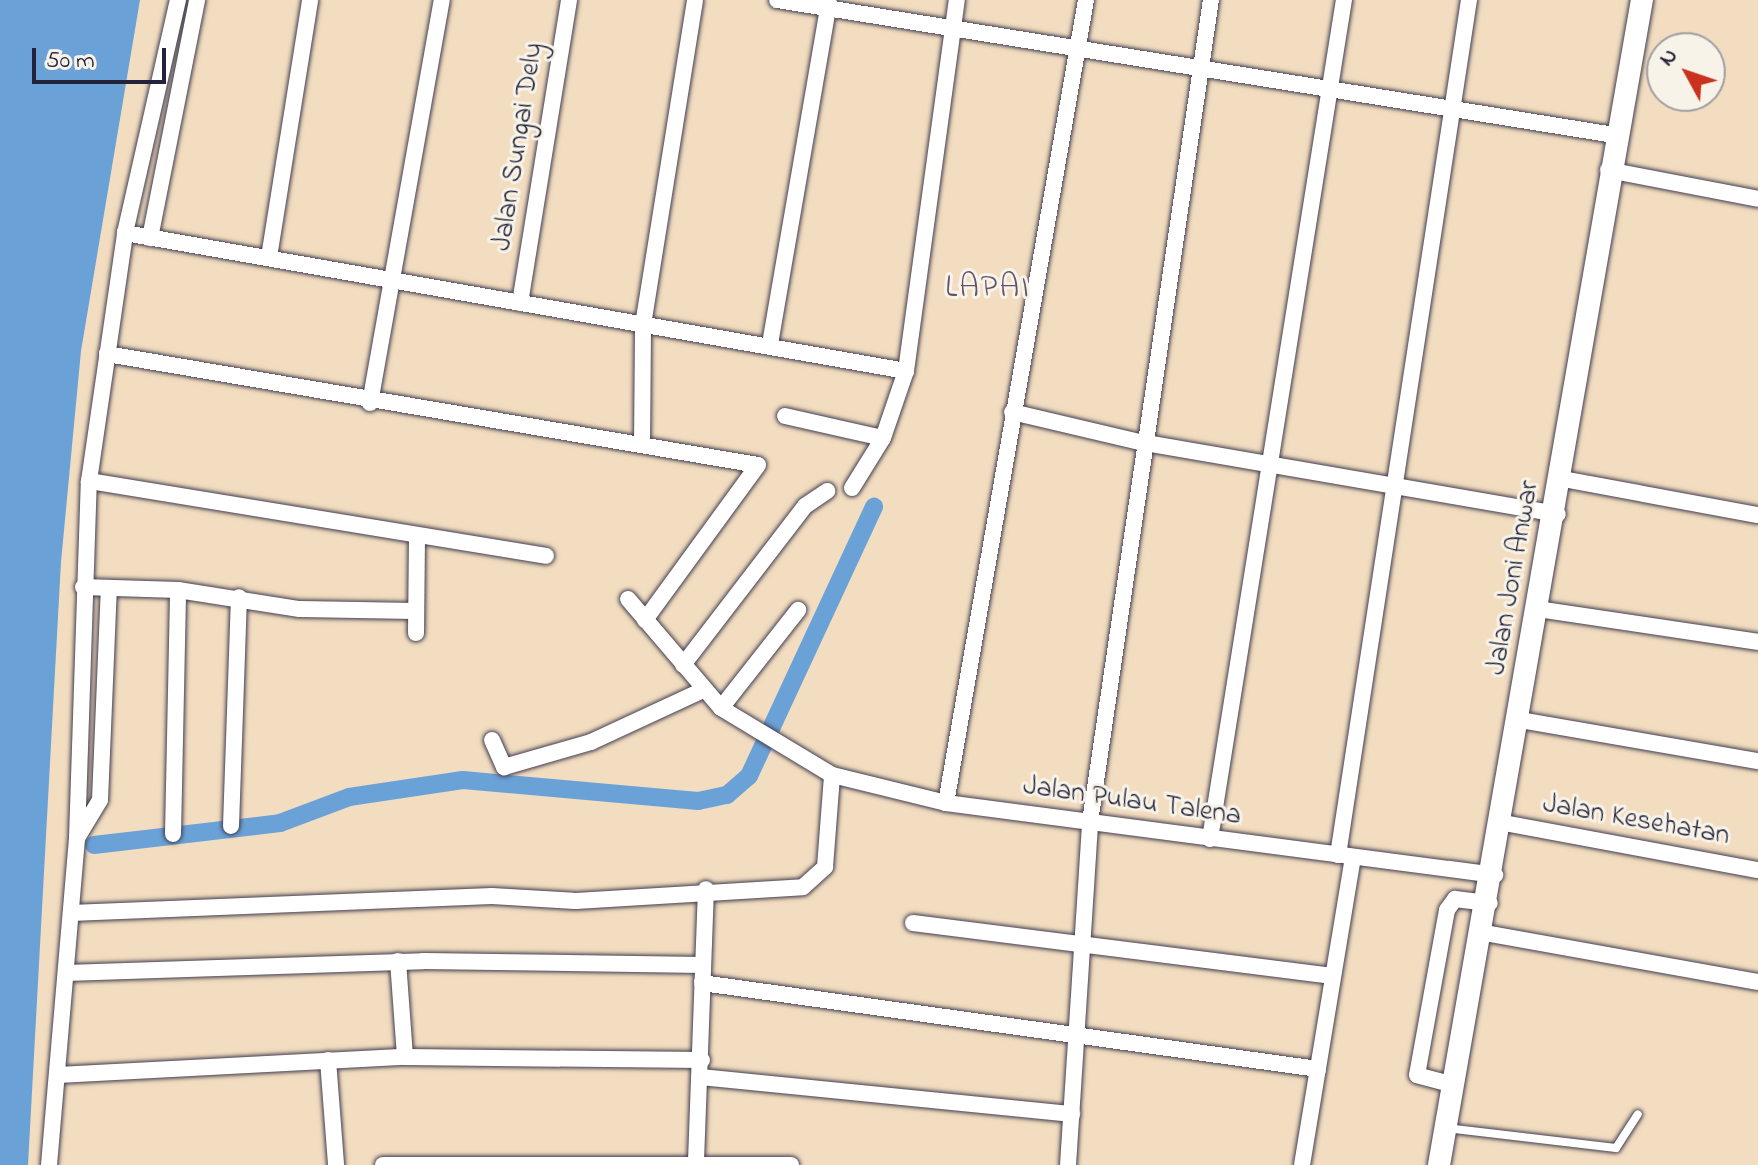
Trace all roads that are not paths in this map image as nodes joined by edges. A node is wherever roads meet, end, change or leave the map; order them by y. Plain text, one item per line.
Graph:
1 (178, 0) edge
2 (197, 0) edge
3 (310, 0) edge
4 (442, 0) edge
5 (569, 0) edge
6 (695, 0) edge
7 (777, 0) edge
8 (957, 0) edge
9 (1086, 0) edge
10 (1211, 0) edge
11 (1344, 0) edge
12 (1469, 0) edge
13 (1642, 0) edge
14 (829, 5) edge
15 (952, 28) junction
16 (1079, 46) junction
17 (1200, 66) junction
18 (1326, 91) junction
19 (1448, 106) junction
20 (1614, 135) junction
21 (1608, 170) junction
22 (1758, 199) edge
23 (125, 233) junction
24 (150, 238) junction
25 (269, 257) junction
26 (394, 282) junction
27 (520, 303) junction
28 (643, 325) junction
29 (770, 344) junction
30 (107, 354) junction
31 (906, 371) junction
32 (370, 403) junction
33 (1012, 412) junction
34 (785, 416) dead end
35 (883, 438) junction
36 (1140, 442) junction
37 (642, 445) junction
38 (1269, 459) junction
39 (1563, 479) junction
40 (1394, 480) junction
41 (89, 481) junction
42 (852, 488) dead end
43 (827, 491) dead end
44 (1558, 514) junction
45 (1758, 515) edge
46 (417, 536) junction
47 (546, 556) dead end
48 (83, 587) junction
49 (109, 588) junction
50 (178, 590) junction
51 (239, 597) junction
52 (628, 599) dead end
53 (1538, 609) junction
54 (798, 610) dead end
55 (415, 611) junction
56 (645, 620) junction
57 (416, 633) dead end
58 (1758, 642) edge
59 (683, 665) junction
60 (703, 690) junction
61 (721, 708) junction
62 (1520, 720) junction
63 (492, 740) dead end
64 (1758, 761) edge
65 (832, 775) junction
66 (946, 803) junction
67 (1090, 822) junction
68 (1504, 823) junction
69 (231, 826) dead end
70 (173, 834) dead end
71 (77, 838) junction
72 (1210, 839) junction
73 (1346, 856) junction
74 (1758, 870) edge
75 (1495, 875) junction
76 (706, 889) junction
77 (1490, 903) junction
78 (71, 913) junction
79 (913, 923) dead end
80 (1485, 933) junction
81 (1082, 939) junction
82 (398, 961) junction
83 (66, 973) junction
84 (703, 974) junction
85 (1333, 976) junction
86 (1758, 982) edge
87 (1074, 1032) junction
88 (405, 1057) junction
89 (328, 1060) junction
90 (702, 1068) junction
91 (1318, 1069) junction
92 (58, 1075) junction
93 (1454, 1085) junction
94 (1072, 1114) junction
95 (1638, 1114) dead end
96 (1446, 1128) junction
97 (696, 1161) junction
98 (465, 1163) edge
99 (629, 1164) edge
100 (49, 1165) edge
101 (336, 1165) edge
102 (383, 1165) edge
103 (767, 1165) edge
104 (791, 1165) edge
105 (1068, 1165) edge
106 (1302, 1165) edge
107 (1439, 1165) edge

1 - 23 street
2 - 24 street
3 - 25 street
4 - 26 street
5 - 27 street, Jalan Sungai Dely
6 - 28 street
7 - 14 street
8 - 15 street
9 - 16 street
10 - 17 street
11 - 18 street
12 - 19 street
13 - 20 main road, Jalan Joni Anwar
14 - 15 street
14 - 29 street
15 - 16 street
15 - 31 street
16 - 17 street
16 - 33 street
17 - 18 street
17 - 36 street
18 - 19 street
18 - 38 street
19 - 20 street
19 - 40 street
20 - 21 main road, Jalan Joni Anwar
21 - 22 street
21 - 39 main road, Jalan Joni Anwar
23 - 24 street
23 - 30 street
24 - 25 street
25 - 26 street
26 - 27 street
26 - 32 street
27 - 28 street
28 - 29 street
28 - 37 street
29 - 31 street
30 - 32 street
30 - 41 street
31 - 35 street
32 - 37 street
33 - 36 street
33 - 66 street
34 - 35 street
35 - 42 street
36 - 38 street
36 - 67 street
37 - 56 street
38 - 40 street
38 - 72 street
39 - 44 main road, Jalan Joni Anwar
39 - 45 street
40 - 44 street
40 - 73 street
41 - 46 street
41 - 48 street
43 - 59 street
44 - 53 main road, Jalan Joni Anwar
46 - 47 street
46 - 55 street
48 - 49 street
48 - 71 street
49 - 50 street
49 - 71 street
50 - 51 street
50 - 70 street
51 - 55 street
51 - 69 street
52 - 56 street
53 - 58 street
53 - 62 main road, Jalan Joni Anwar
54 - 61 street
55 - 57 street
56 - 59 street
59 - 60 street
60 - 61 street
60 - 63 street
61 - 65 street, Jalan Pulau Talena
62 - 64 street
62 - 68 main road, Jalan Joni Anwar
65 - 66 street, Jalan Pulau Talena
65 - 76 street
66 - 67 street, Jalan Pulau Talena
67 - 72 street, Jalan Pulau Talena
67 - 81 street
68 - 74 street, Jalan Kesehatan
68 - 75 main road, Jalan Joni Anwar
71 - 78 street
72 - 73 street, Jalan Pulau Talena
73 - 75 street, Jalan Pulau Talena
73 - 85 street
75 - 77 main road, Jalan Joni Anwar
76 - 78 street
76 - 84 street
77 - 80 main road, Jalan Joni Anwar
77 - 93 street
78 - 83 street
79 - 81 street
80 - 86 street
80 - 93 main road, Jalan Joni Anwar
81 - 85 street
81 - 87 street
82 - 83 street
82 - 84 street
82 - 88 street
83 - 92 street
84 - 87 street
84 - 90 street
85 - 91 street
87 - 91 street
87 - 94 street
88 - 89 street
88 - 90 street
89 - 92 street
89 - 101 street
90 - 94 street
90 - 97 street
91 - 106 street
92 - 100 street
93 - 96 main road, Jalan Joni Anwar
94 - 105 street
95 - 96 lane
96 - 107 main road, Jalan Joni Anwar
97 - 99 street
97 - 103 street
98 - 99 street
98 - 102 street
103 - 104 street

